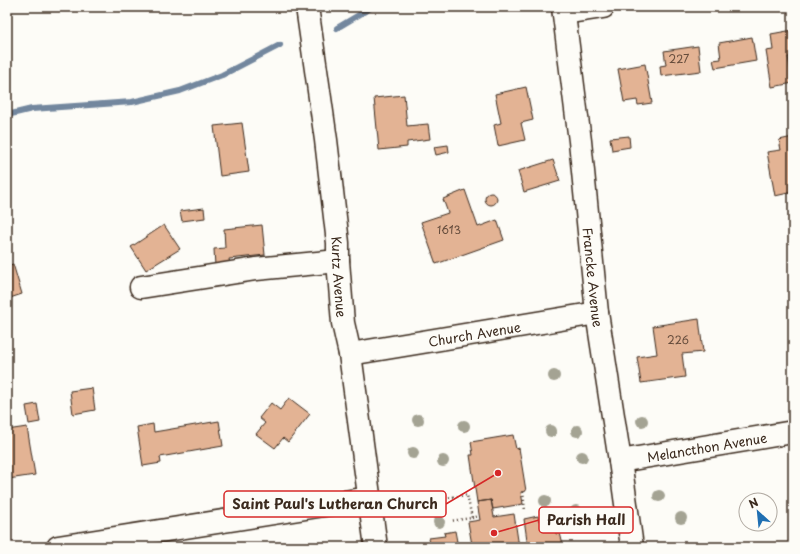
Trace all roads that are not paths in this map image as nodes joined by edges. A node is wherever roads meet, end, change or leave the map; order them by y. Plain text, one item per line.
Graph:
1 (307, 7) edge
2 (603, 7) edge
3 (564, 10) edge
4 (338, 261) junction
5 (141, 287) dead end
6 (597, 313) junction
7 (350, 354) junction
8 (793, 432) edge
9 (620, 461) junction
10 (369, 498) junction
11 (58, 547) edge
12 (376, 547) edge
13 (632, 547) edge

1 - 4 street, Kurtz Avenue
2 - 3 street
3 - 6 street, Francke Avenue
4 - 5 street
4 - 7 street, Kurtz Avenue
6 - 7 street, Church Avenue
6 - 9 street, Francke Avenue
7 - 10 street, Kurtz Avenue
8 - 9 street, Melancthon Avenue
9 - 13 street, Francke Avenue
10 - 11 street
10 - 12 street, Kurtz Avenue

